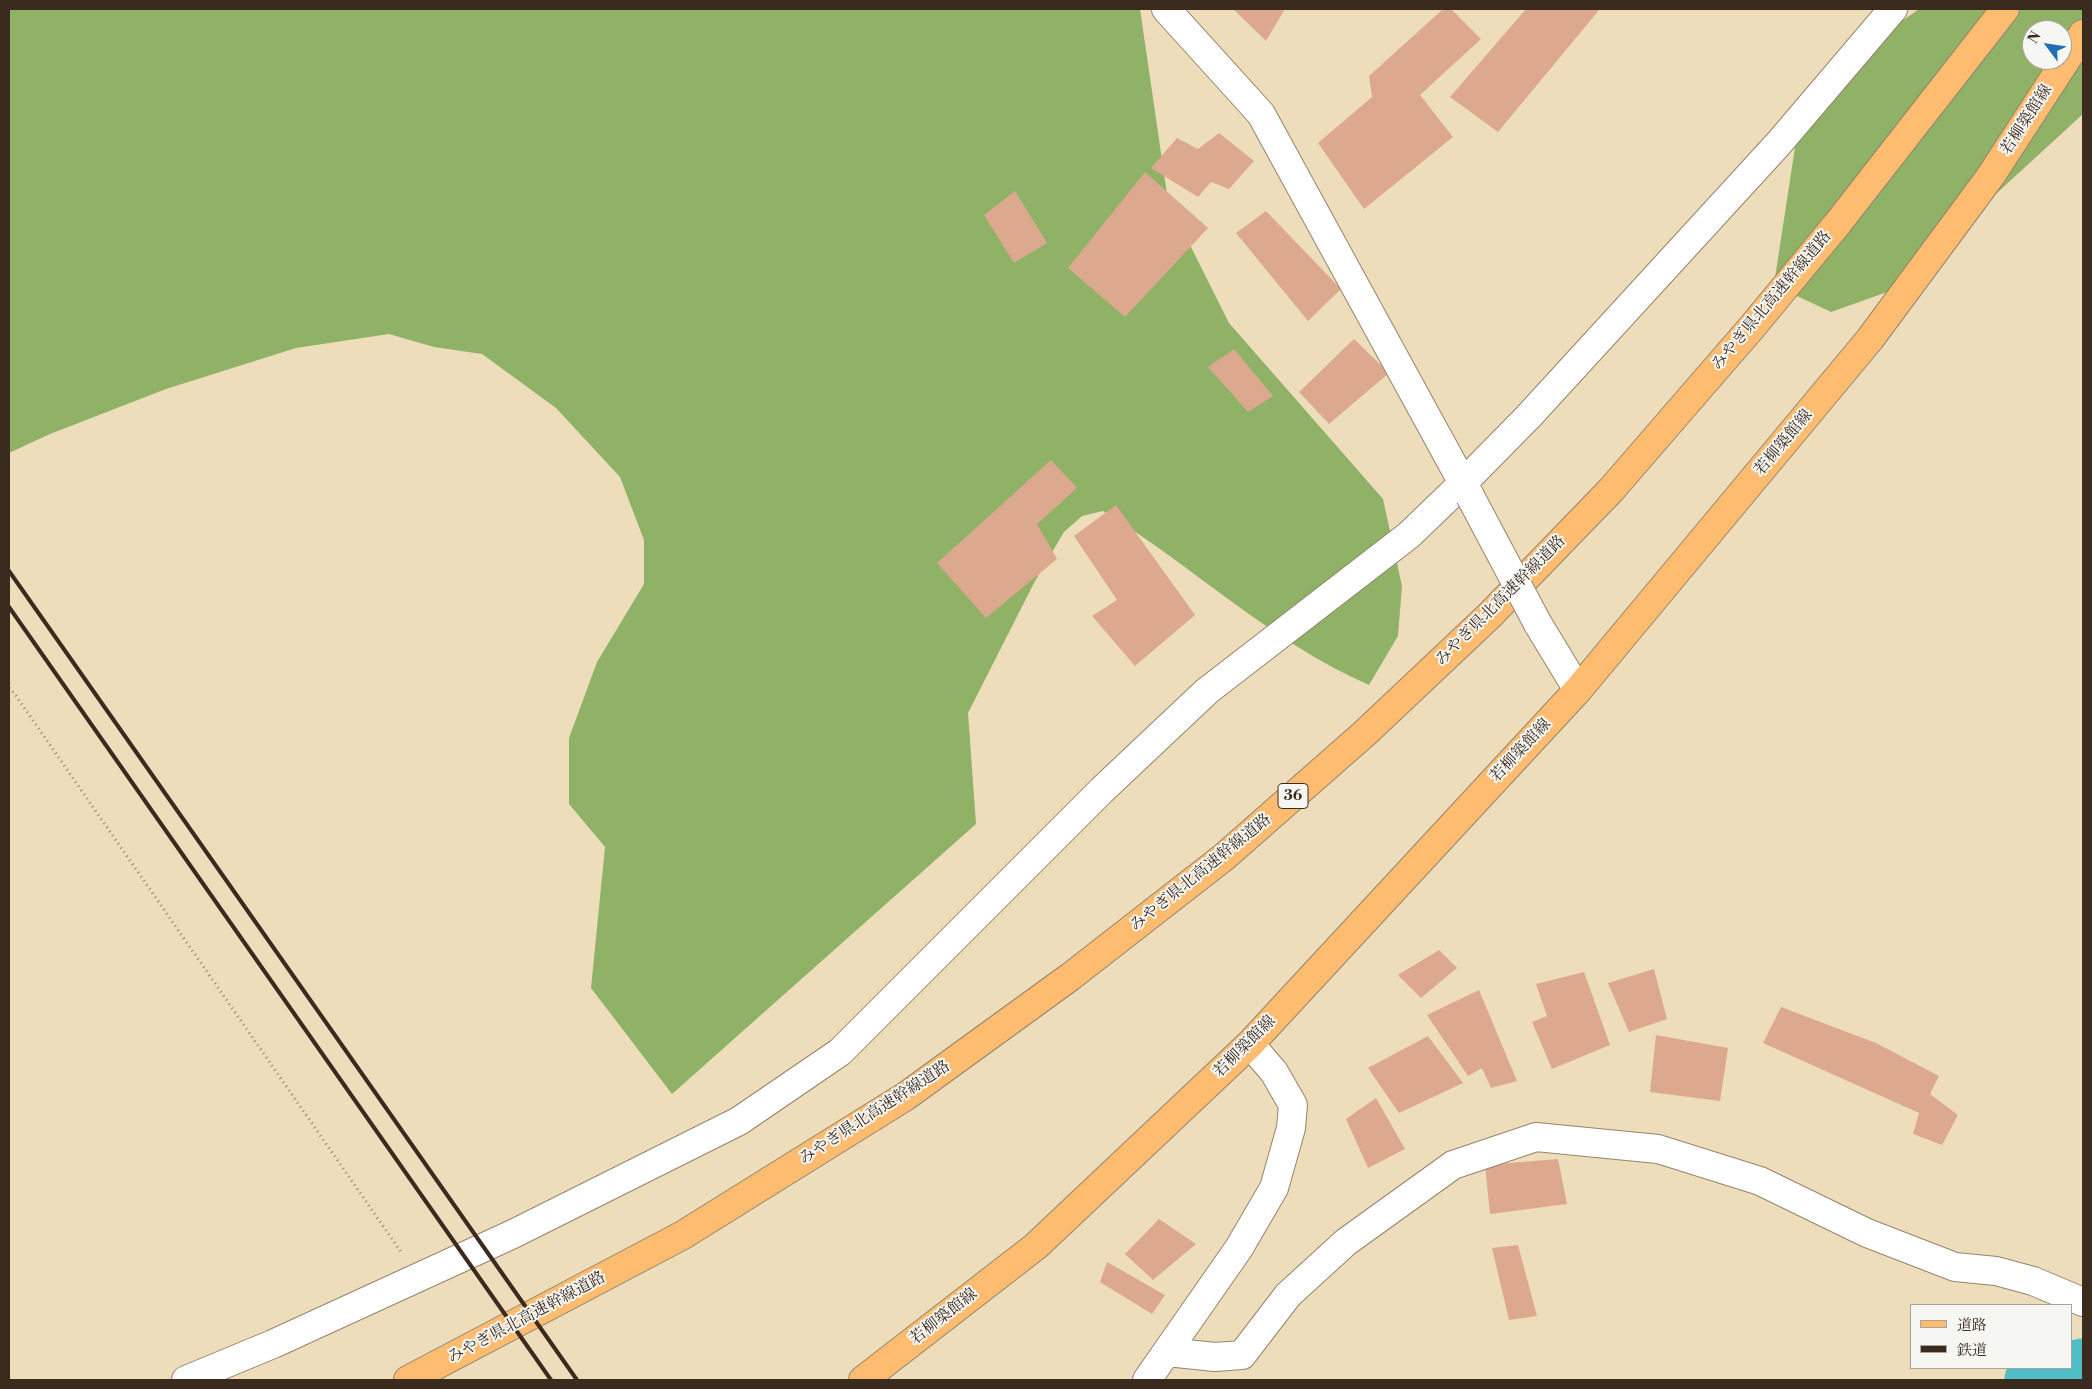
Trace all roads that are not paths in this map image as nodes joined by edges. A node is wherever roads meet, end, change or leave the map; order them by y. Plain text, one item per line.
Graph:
1 (1166, 9) edge
2 (1893, 9) edge
3 (2005, 9) edge
4 (2083, 34) edge
5 (1467, 489) junction
6 (1578, 690) junction
7 (1250, 1044) junction
8 (2083, 1302) edge
9 (1167, 1352) junction
10 (186, 1380) edge
11 (408, 1380) edge
12 (863, 1380) edge
13 (1147, 1380) edge

1 - 5 street
2 - 5 street
3 - 11 main road, みやぎ県北高速幹線道路 / 36
4 - 6 main road, 若柳築館線
5 - 6 street, bridge
5 - 10 street
6 - 7 main road, 若柳築館線
7 - 9 street
7 - 12 main road, 若柳築館線
8 - 9 street
9 - 13 street

